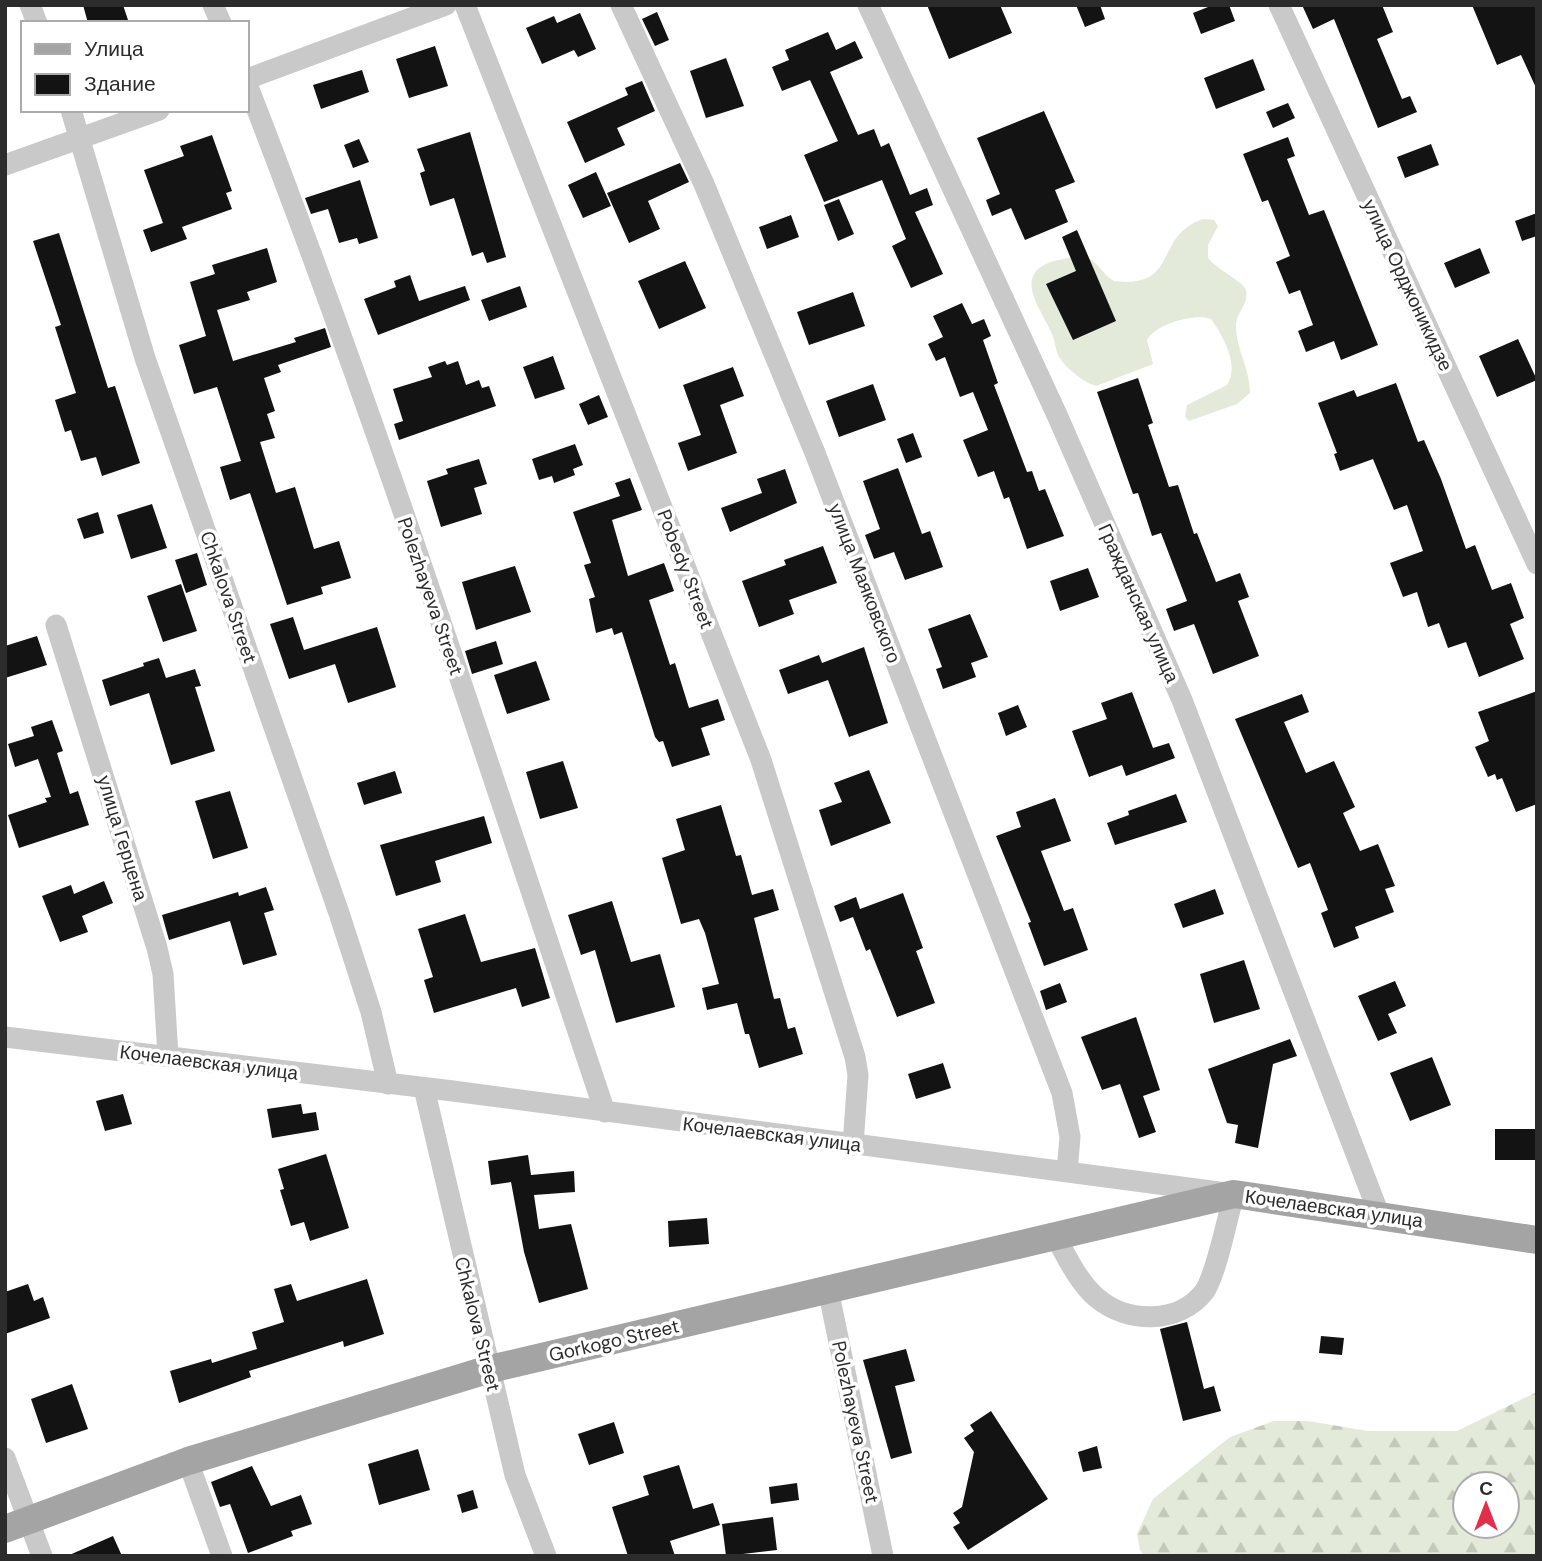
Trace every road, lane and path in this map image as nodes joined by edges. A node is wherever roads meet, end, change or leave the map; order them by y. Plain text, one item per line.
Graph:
1 (446, 5) edge
2 (466, 5) edge
3 (621, 5) edge
4 (868, 5) edge
5 (1279, 5) edge
6 (248, 81) edge
7 (248, 84) edge
8 (72, 112) edge
9 (154, 112) edge
10 (82, 138) junction
11 (5, 165) edge
12 (1537, 564) edge
13 (56, 625) dead end
14 (5, 1037) edge
15 (168, 1056) junction
16 (388, 1084) junction
17 (424, 1088) junction
18 (605, 1112) junction
19 (853, 1144) junction
20 (1068, 1172) junction
21 (1234, 1194) junction
22 (1379, 1214) junction
23 (1055, 1236) junction
24 (1537, 1240) edge
25 (828, 1289) junction
26 (490, 1369) junction
27 (5, 1458) edge
28 (188, 1461) junction
29 (16, 1525) edge
30 (42, 1556) edge
31 (222, 1556) edge
32 (546, 1556) edge
33 (883, 1556) edge

1 - 6 street
2 - 19 street, Pobedy Street
3 - 20 street, улица Маяковского
4 - 22 street, Гражданская улица
5 - 12 street, улица Орджоникидзе
7 - 18 street, Polezhayeva Street
8 - 10 street, Chkalova Street
9 - 10 street
10 - 11 street
10 - 16 street, Chkalova Street
13 - 15 street, улица Герцена
14 - 15 street, Кочелаевская улица
15 - 16 street, Кочелаевская улица
16 - 17 street, Кочелаевская улица
17 - 18 street, Кочелаевская улица
17 - 26 street, Chkalova Street
18 - 19 street, Кочелаевская улица
19 - 20 street, Кочелаевская улица
20 - 21 street, Кочелаевская улица
21 - 22 main road, Кочелаевская улица
21 - 23 main road, Gorkogo Street
21 - 23 street
22 - 24 main road, Кочелаевская улица
23 - 25 main road, Gorkogo Street
25 - 26 main road, Gorkogo Street
25 - 33 street, Polezhayeva Street
26 - 28 main road, Gorkogo Street
26 - 32 street, Chkalova Street
27 - 29 street
28 - 29 main road, Gorkogo Street
28 - 31 street
29 - 30 street

